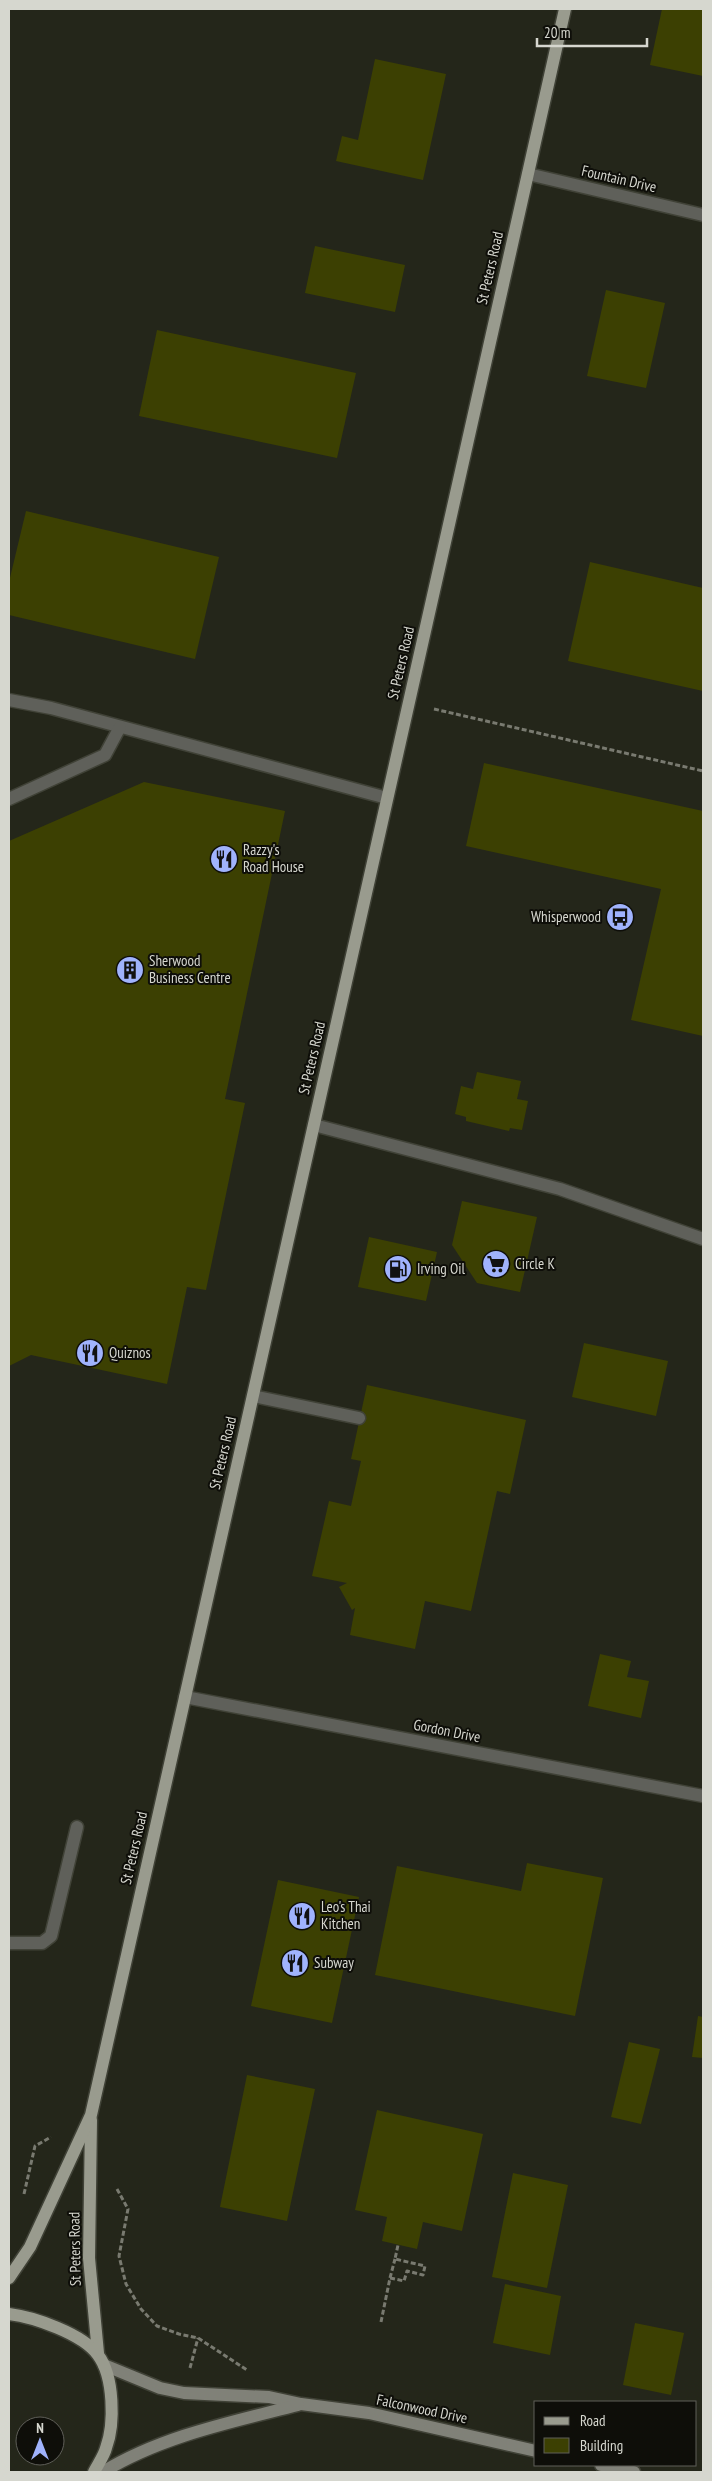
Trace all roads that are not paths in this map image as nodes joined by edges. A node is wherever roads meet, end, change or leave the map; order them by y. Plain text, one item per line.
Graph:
1 (565, 9) edge
2 (528, 174) junction
3 (703, 215) edge
4 (9, 700) edge
5 (120, 727) junction
6 (388, 798) junction
7 (9, 799) edge
8 (314, 1125) junction
9 (703, 1239) edge
10 (253, 1396) junction
11 (359, 1418) dead end
12 (185, 1697) junction
13 (703, 1796) edge
14 (77, 1827) dead end
15 (9, 1943) edge
16 (91, 2115) junction
17 (9, 2278) edge
18 (9, 2314) edge
19 (98, 2353) junction
20 (104, 2365) junction
21 (300, 2404) junction
22 (534, 2450) edge
23 (605, 2466) edge
24 (94, 2472) edge
25 (103, 2472) edge
26 (634, 2472) edge

1 - 2 main road, St Peters Road
2 - 3 street, Fountain Drive
2 - 6 main road, St Peters Road
4 - 5 street
5 - 6 street
5 - 7 street
6 - 8 main road, St Peters Road
8 - 9 street
8 - 10 main road, St Peters Road
10 - 11 street
10 - 12 main road, St Peters Road
12 - 13 street, Gordon Drive
12 - 16 main road, St Peters Road
14 - 15 street
16 - 17 main road, St Peters Road
16 - 19 main road, St Peters Road
18 - 19 main road
19 - 20 main road
20 - 21 street, Falconwood Drive
20 - 24 main road
21 - 22 street, Falconwood Drive
21 - 25 street, Falconwood Drive
23 - 26 street

